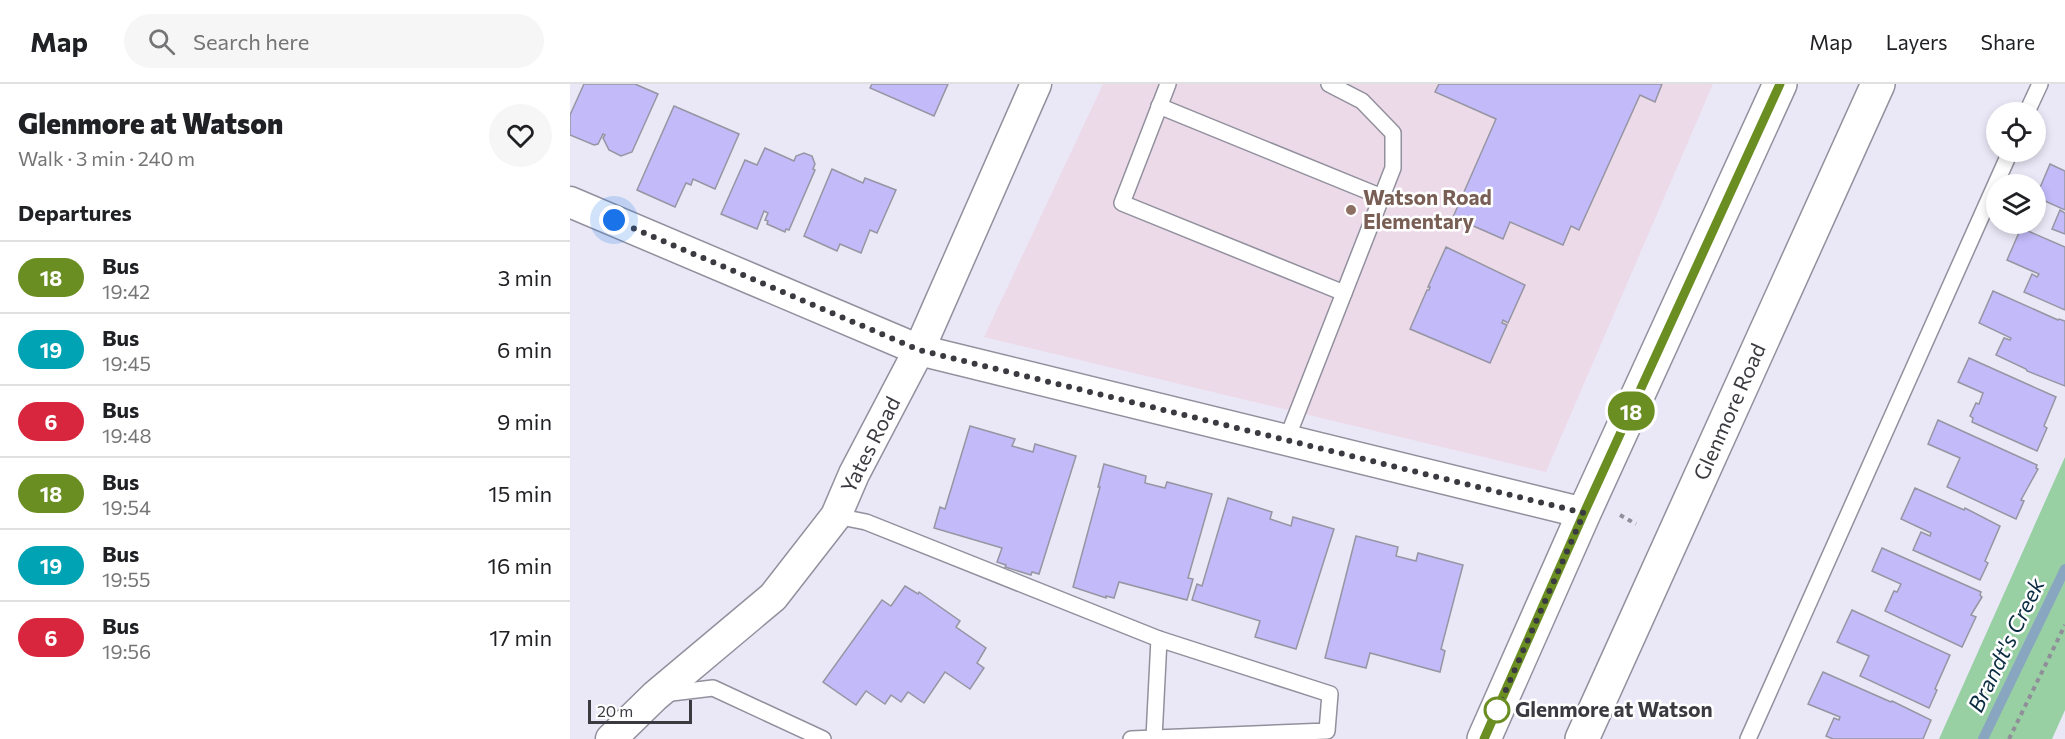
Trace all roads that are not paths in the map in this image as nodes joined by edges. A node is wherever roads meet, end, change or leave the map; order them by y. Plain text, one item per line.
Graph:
1 (1036, 84) edge
2 (1168, 84) edge
3 (1329, 84) edge
4 (1780, 84) edge
5 (1878, 84) edge
6 (2040, 84) edge
7 (2032, 102) edge
8 (1160, 106) junction
9 (2006, 162) edge
10 (1382, 196) junction
11 (570, 202) edge
12 (1344, 293) junction
13 (919, 350) junction
14 (1286, 441) junction
15 (1584, 513) junction
16 (836, 516) junction
17 (1159, 639) junction
18 (655, 696) junction
19 (1154, 738) edge
20 (611, 739) edge
21 (823, 739) edge
22 (1131, 739) edge
23 (1484, 739) edge
24 (1582, 739) edge
25 (1748, 739) edge

1 - 13 street, Yates Road
2 - 8 lane
3 - 10 lane
4 - 15 main road
5 - 24 main road, Glenmore Road
6 - 7 lane
8 - 10 lane
8 - 12 lane
9 - 25 lane
10 - 12 lane
11 - 13 street
12 - 14 lane
13 - 14 street
13 - 16 street, Yates Road
14 - 15 street
15 - 23 main road
16 - 17 lane
16 - 18 street, Yates Road
17 - 19 lane
17 - 19 lane
18 - 20 street, Yates Road
18 - 21 lane
19 - 22 lane

